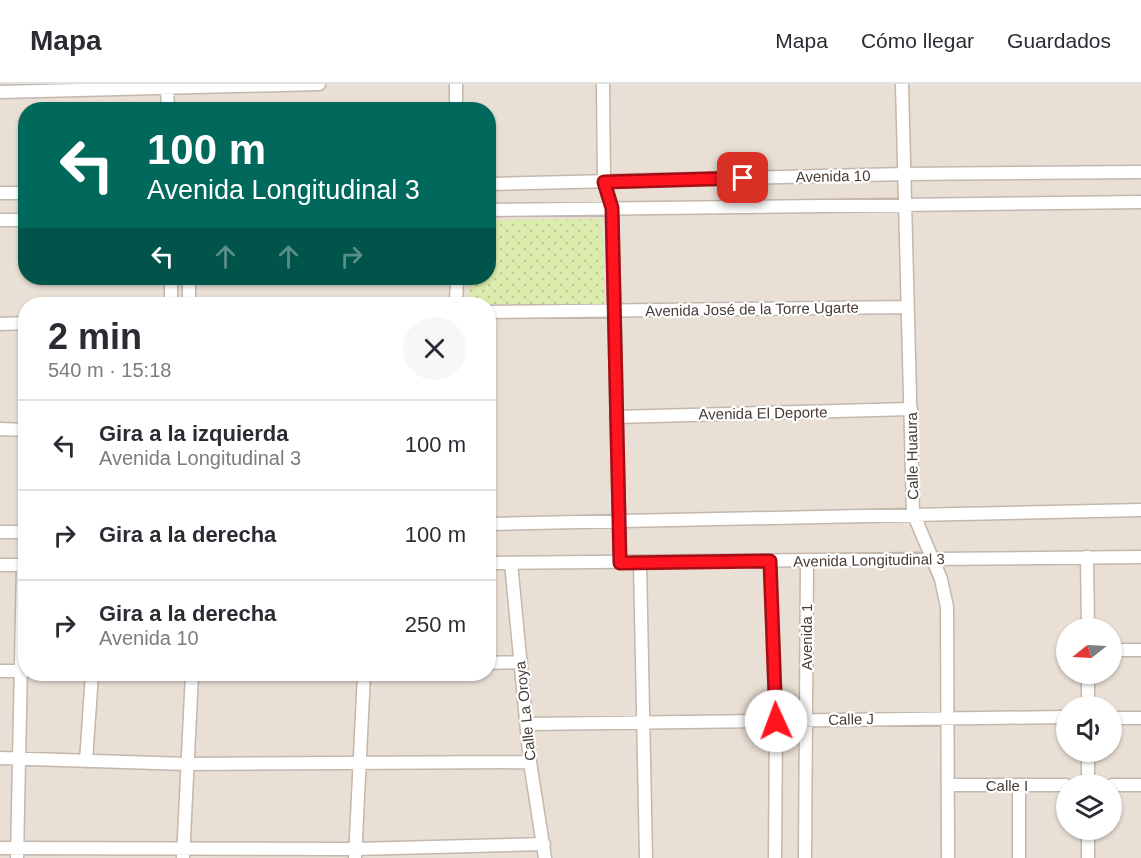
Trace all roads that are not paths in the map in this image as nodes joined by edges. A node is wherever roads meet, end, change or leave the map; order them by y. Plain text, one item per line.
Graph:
1 (319, 84) edge
2 (456, 84) edge
3 (603, 84) edge
4 (902, 84) edge
5 (167, 86) edge
6 (0, 92) edge
7 (168, 102) edge
8 (456, 102) edge
9 (1141, 172) edge
10 (904, 174) junction
11 (604, 182) junction
12 (496, 184) edge
13 (0, 193) edge
14 (18, 193) edge
15 (1141, 202) edge
16 (905, 206) junction
17 (612, 208) junction
18 (496, 210) edge
19 (0, 220) edge
20 (18, 220) edge
21 (908, 307) junction
22 (614, 311) junction
23 (496, 312) edge
24 (18, 323) edge
25 (0, 324) edge
26 (911, 409) junction
27 (616, 417) junction
28 (0, 429) edge
29 (18, 430) edge
30 (1141, 510) edge
31 (913, 513) junction
32 (619, 520) junction
33 (496, 524) edge
34 (0, 532) edge
35 (18, 532) edge
36 (1087, 557) junction
37 (1141, 557) edge
38 (931, 559) junction
39 (770, 561) junction
40 (807, 561) junction
41 (496, 563) edge
42 (511, 563) junction
43 (620, 563) junction
44 (640, 563) junction
45 (0, 565) edge
46 (18, 565) edge
47 (1088, 618) edge
48 (1122, 650) edge
49 (1141, 650) edge
50 (520, 662) junction
51 (496, 663) edge
52 (0, 671) edge
53 (18, 671) edge
54 (23, 681) edge
55 (92, 681) edge
56 (192, 681) edge
57 (364, 681) edge
58 (948, 717) junction
59 (1056, 717) edge
60 (1122, 717) edge
61 (1141, 718) edge
62 (806, 720) junction
63 (776, 721) junction
64 (644, 723) junction
65 (527, 724) junction
66 (0, 758) edge
67 (19, 758) junction
68 (86, 761) junction
69 (530, 762) junction
70 (187, 764) junction
71 (359, 764) junction
72 (948, 785) junction
73 (1019, 785) junction
74 (1056, 785) edge
75 (1122, 785) edge
76 (1141, 785) edge
77 (1088, 840) edge
78 (544, 844) junction
79 (0, 848) edge
80 (17, 853) edge
81 (183, 853) edge
82 (355, 854) edge
83 (545, 858) edge
84 (646, 858) edge
85 (775, 858) edge
86 (805, 858) edge
87 (948, 858) edge
88 (1019, 858) edge
89 (1088, 858) edge

1 - 5 street
2 - 8 street
3 - 11 street
4 - 10 street, Calle Huaura
5 - 6 street
5 - 7 street
9 - 10 street, Avenida 10
10 - 11 street, Avenida 10
10 - 16 street, Calle Huaura
11 - 12 street, Avenida 10
11 - 17 street
13 - 14 street
15 - 16 street, Avenida 10
16 - 17 street, Avenida 10
16 - 21 street, Calle Huaura
17 - 18 street, Avenida 10
17 - 22 street
19 - 20 street
21 - 22 street, Avenida José de la Torre Ugarte
21 - 26 street, Calle Huaura
22 - 23 street, Avenida José de la Torre Ugarte
22 - 27 street
24 - 25 street
26 - 27 street, Avenida El Deporte
26 - 31 street, Calle Huaura
27 - 32 street
28 - 29 street
30 - 31 street
31 - 32 street
31 - 38 street, Calle Huaura
32 - 33 street
32 - 43 street
34 - 35 street
36 - 37 street, Avenida Longitudinal 3
36 - 38 street, Avenida Longitudinal 3
36 - 47 street
38 - 40 street, Avenida Longitudinal 3
38 - 58 street, Calle Huaura
39 - 40 street, Avenida Longitudinal 3
39 - 44 street, Avenida Longitudinal 3
39 - 63 street
40 - 62 street, Avenida 1
41 - 42 street, Avenida Longitudinal 3
42 - 43 street, Avenida Longitudinal 3
42 - 50 street, Calle La Oroya
43 - 44 street, Avenida Longitudinal 3
44 - 64 street
45 - 46 street
48 - 49 street
50 - 51 street
50 - 65 street, Calle La Oroya
52 - 53 street
54 - 67 street
55 - 68 street
56 - 70 street
57 - 71 street
58 - 59 street, Calle J
58 - 62 street, Calle J
58 - 72 street, Calle Huaura
60 - 61 street
62 - 63 street, Calle J
62 - 86 street, Avenida 1
63 - 64 street, Calle J
63 - 85 street
64 - 65 street, Calle J
64 - 84 street
65 - 69 street, Calle La Oroya
66 - 67 street
67 - 68 street
67 - 80 street
68 - 70 street
69 - 71 street
69 - 78 street, Calle La Oroya
70 - 71 street
70 - 81 street
71 - 82 street
72 - 73 street, Calle I
72 - 87 street, Calle Huaura
73 - 74 street, Calle I
73 - 88 street
75 - 76 street
77 - 89 street
78 - 82 street
78 - 83 street, Calle La Oroya
79 - 80 street
80 - 81 street
81 - 82 street

